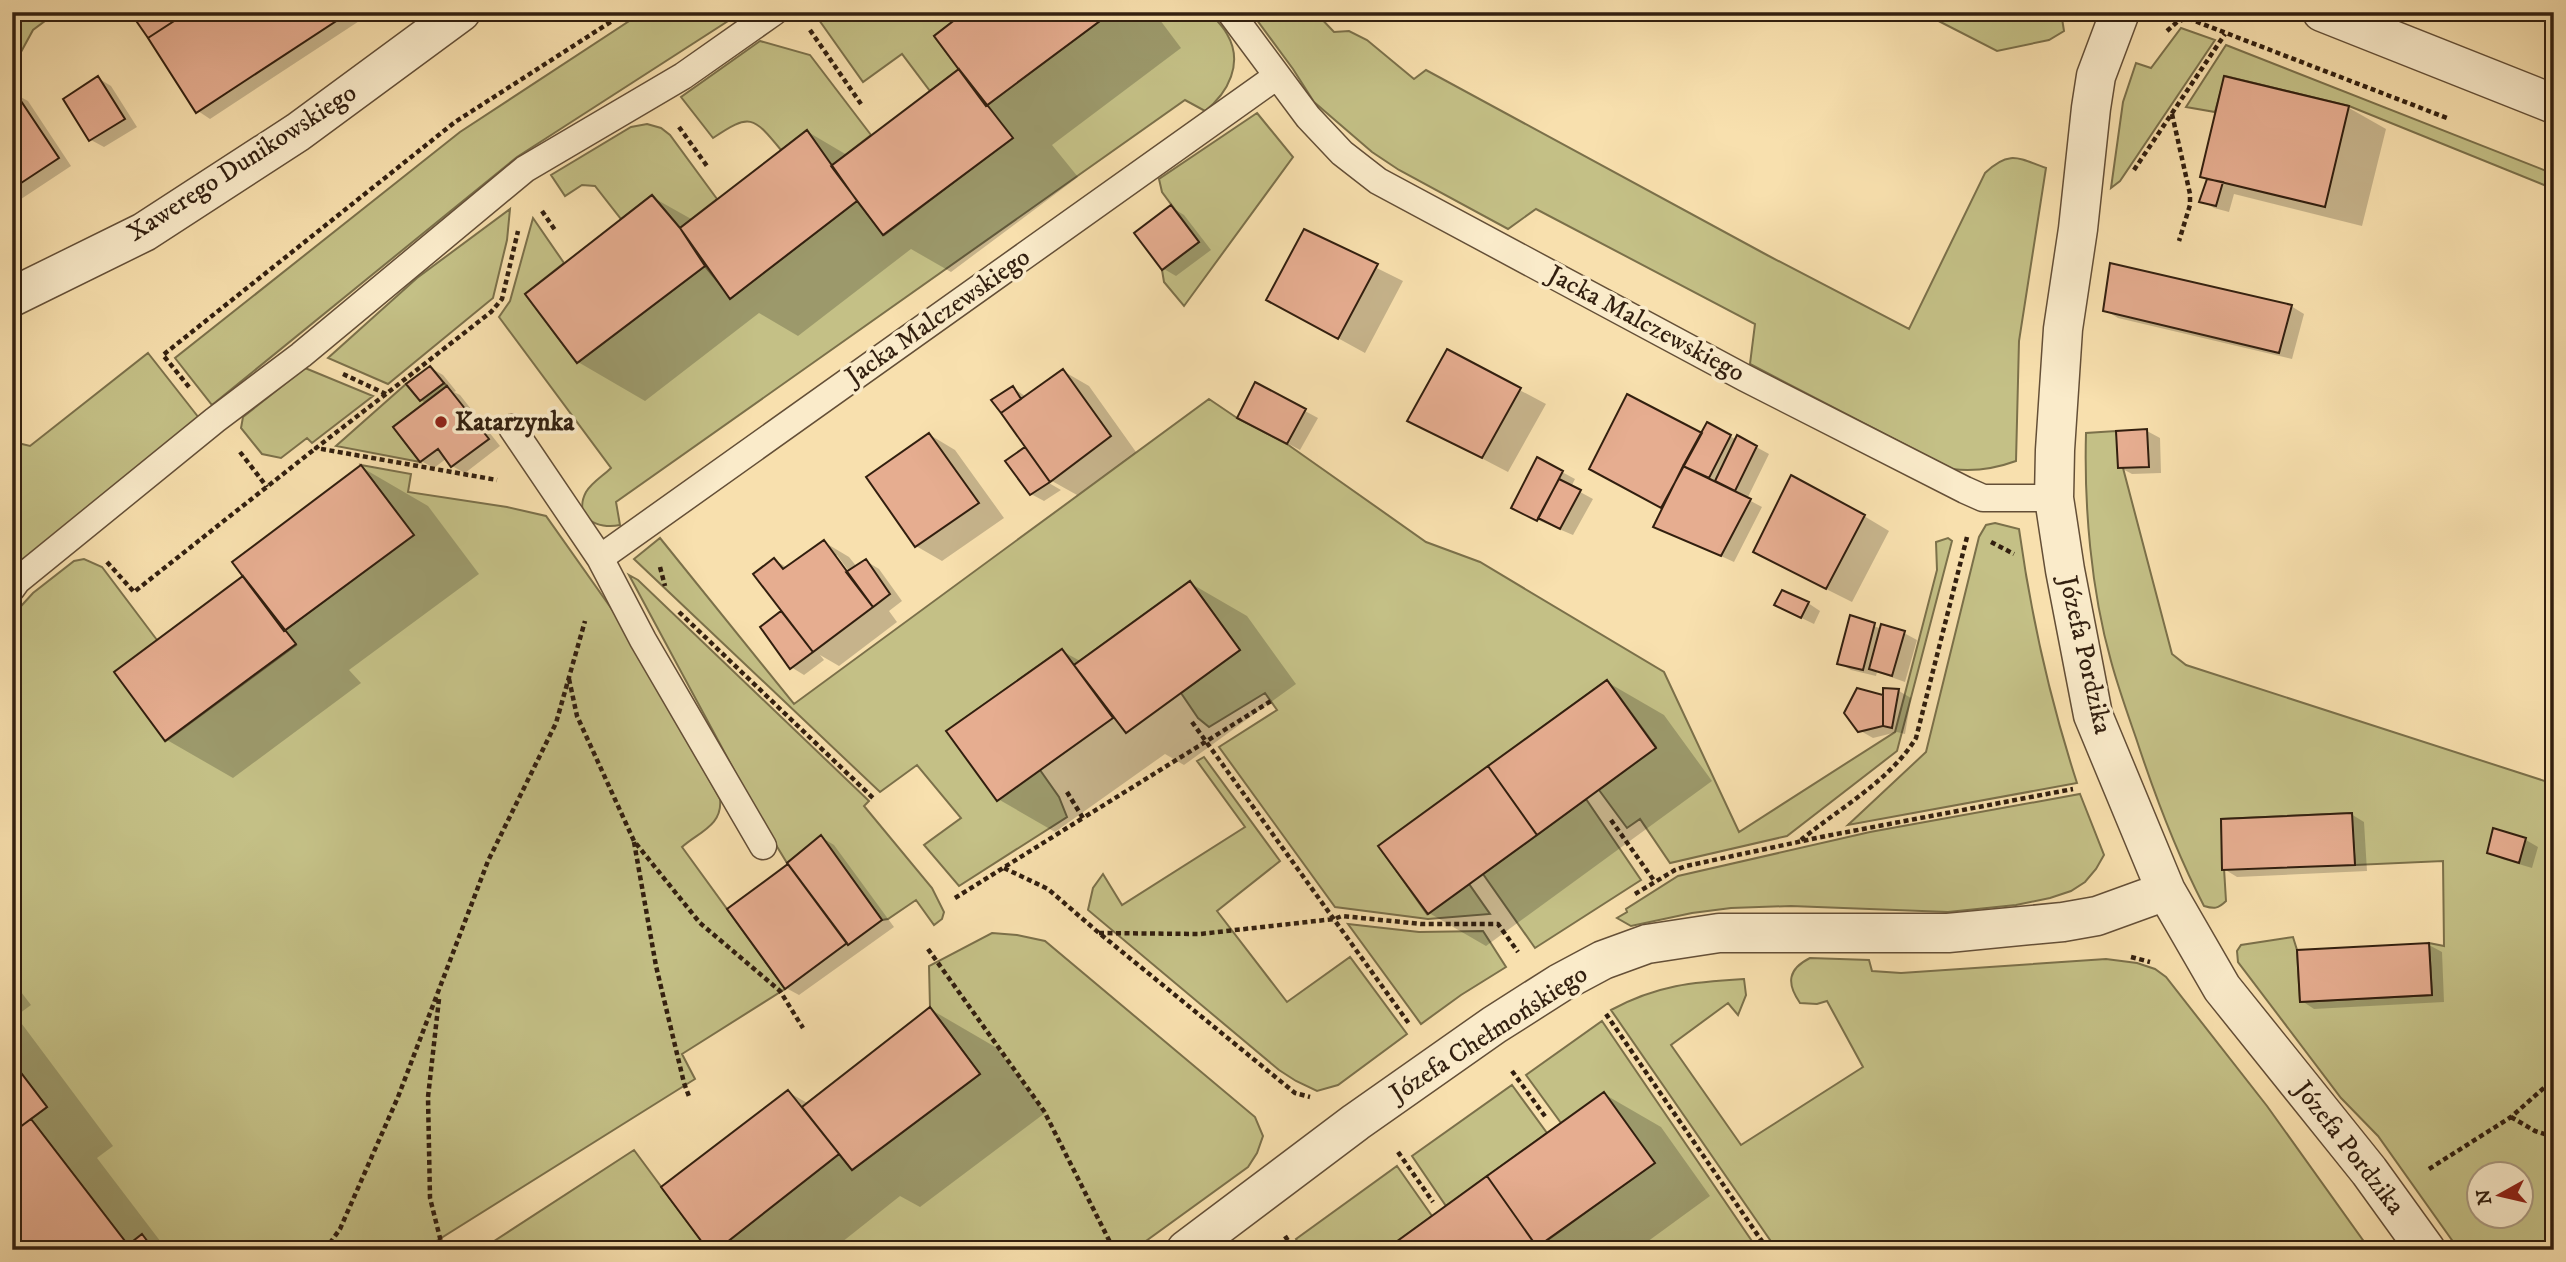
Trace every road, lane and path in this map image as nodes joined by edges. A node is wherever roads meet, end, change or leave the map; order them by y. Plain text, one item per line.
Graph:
1 (461, 12) edge
2 (625, 12) edge
3 (774, 12) edge
4 (1230, 12) edge
5 (2322, 12) edge
6 (806, 24) dead end
7 (2113, 26) edge
8 (2225, 34) junction
9 (1277, 76) junction
10 (861, 104) dead end
11 (2554, 104) edge
12 (2172, 113) junction
13 (2449, 118) dead end
14 (525, 169) junction
15 (2130, 176) dead end
16 (2179, 241) dead end
17 (12, 297) edge
18 (300, 355) junction
19 (179, 374) dead end
20 (386, 394) junction
21 (512, 428) dead end
22 (316, 448) junction
23 (553, 488) junction
24 (1983, 498) junction
25 (2054, 498) junction
26 (1971, 522) junction
27 (80, 532) junction
28 (600, 558) junction
29 (2024, 558) dead end
30 (12, 588) edge
31 (671, 604) dead end
32 (569, 678) junction
33 (1271, 701) dead end
34 (1192, 722) dead end
35 (1206, 742) junction
36 (2085, 787) dead end
37 (1067, 792) dead end
38 (873, 798) dead end
39 (1083, 818) junction
40 (1611, 820) dead end
41 (634, 841) junction
42 (1800, 841) junction
43 (763, 846) dead end
44 (1004, 867) junction
45 (1655, 882) junction
46 (2166, 891) junction
47 (1634, 895) dead end
48 (955, 898) dead end
49 (1334, 919) junction
50 (1099, 933) junction
51 (928, 949) dead end
52 (1519, 953) dead end
53 (440, 991) junction
54 (1601, 1007) dead end
55 (1405, 1018) dead end
56 (803, 1028) dead end
57 (1521, 1064) dead end
58 (1511, 1070) junction
59 (1500, 1078) dead end
60 (2554, 1079) edge
61 (1312, 1098) dead end
62 (690, 1100) dead end
63 (2511, 1117) junction
64 (1547, 1119) dead end
65 (2554, 1137) edge
66 (1407, 1144) dead end
67 (2385, 1193) junction
68 (1433, 1202) dead end
69 (1283, 1232) dead end
70 (326, 1250) edge
71 (443, 1250) edge
72 (1114, 1250) edge
73 (1186, 1250) edge
74 (1294, 1250) edge
75 (1768, 1250) edge
76 (2426, 1250) edge

1 - 17 street, Xawerego Dunikowskiego
2 - 19 path
3 - 14 lane
4 - 9 lane, Jacka Malczewskiego
5 - 11 street
6 - 10 path
7 - 8 path
7 - 25 street, Józefa Pordzika
8 - 12 path
8 - 13 path
9 - 24 lane, Jacka Malczewskiego
9 - 28 lane, Jacka Malczewskiego
12 - 15 path
12 - 16 path
14 - 18 lane
14 - 20 path
18 - 20 path
18 - 27 lane
20 - 22 path
21 - 23 lane
22 - 23 path
22 - 27 path
23 - 28 lane
24 - 25 lane, Jacka Malczewskiego
24 - 26 path
25 - 46 street, Józefa Pordzika
26 - 29 path
26 - 42 path
27 - 30 lane
28 - 32 path
28 - 43 lane
31 - 38 path
32 - 41 path
32 - 53 path
33 - 35 path
34 - 35 path
35 - 39 path
35 - 49 path
36 - 42 path
37 - 39 path
39 - 44 path
40 - 45 path
41 - 56 path
41 - 62 path
42 - 45 path
44 - 48 path
44 - 50 path
45 - 47 path
46 - 67 street, Józefa Pordzika
46 - 73 street, Józefa Chełmońskiego
49 - 50 path
49 - 52 path
49 - 55 path
50 - 61 path
51 - 72 path
53 - 70 path
53 - 71 path
54 - 75 path
57 - 58 path
58 - 59 path
58 - 64 path
60 - 63 path
63 - 65 path
63 - 67 path
66 - 68 path
67 - 76 street, Józefa Pordzika
69 - 74 path

